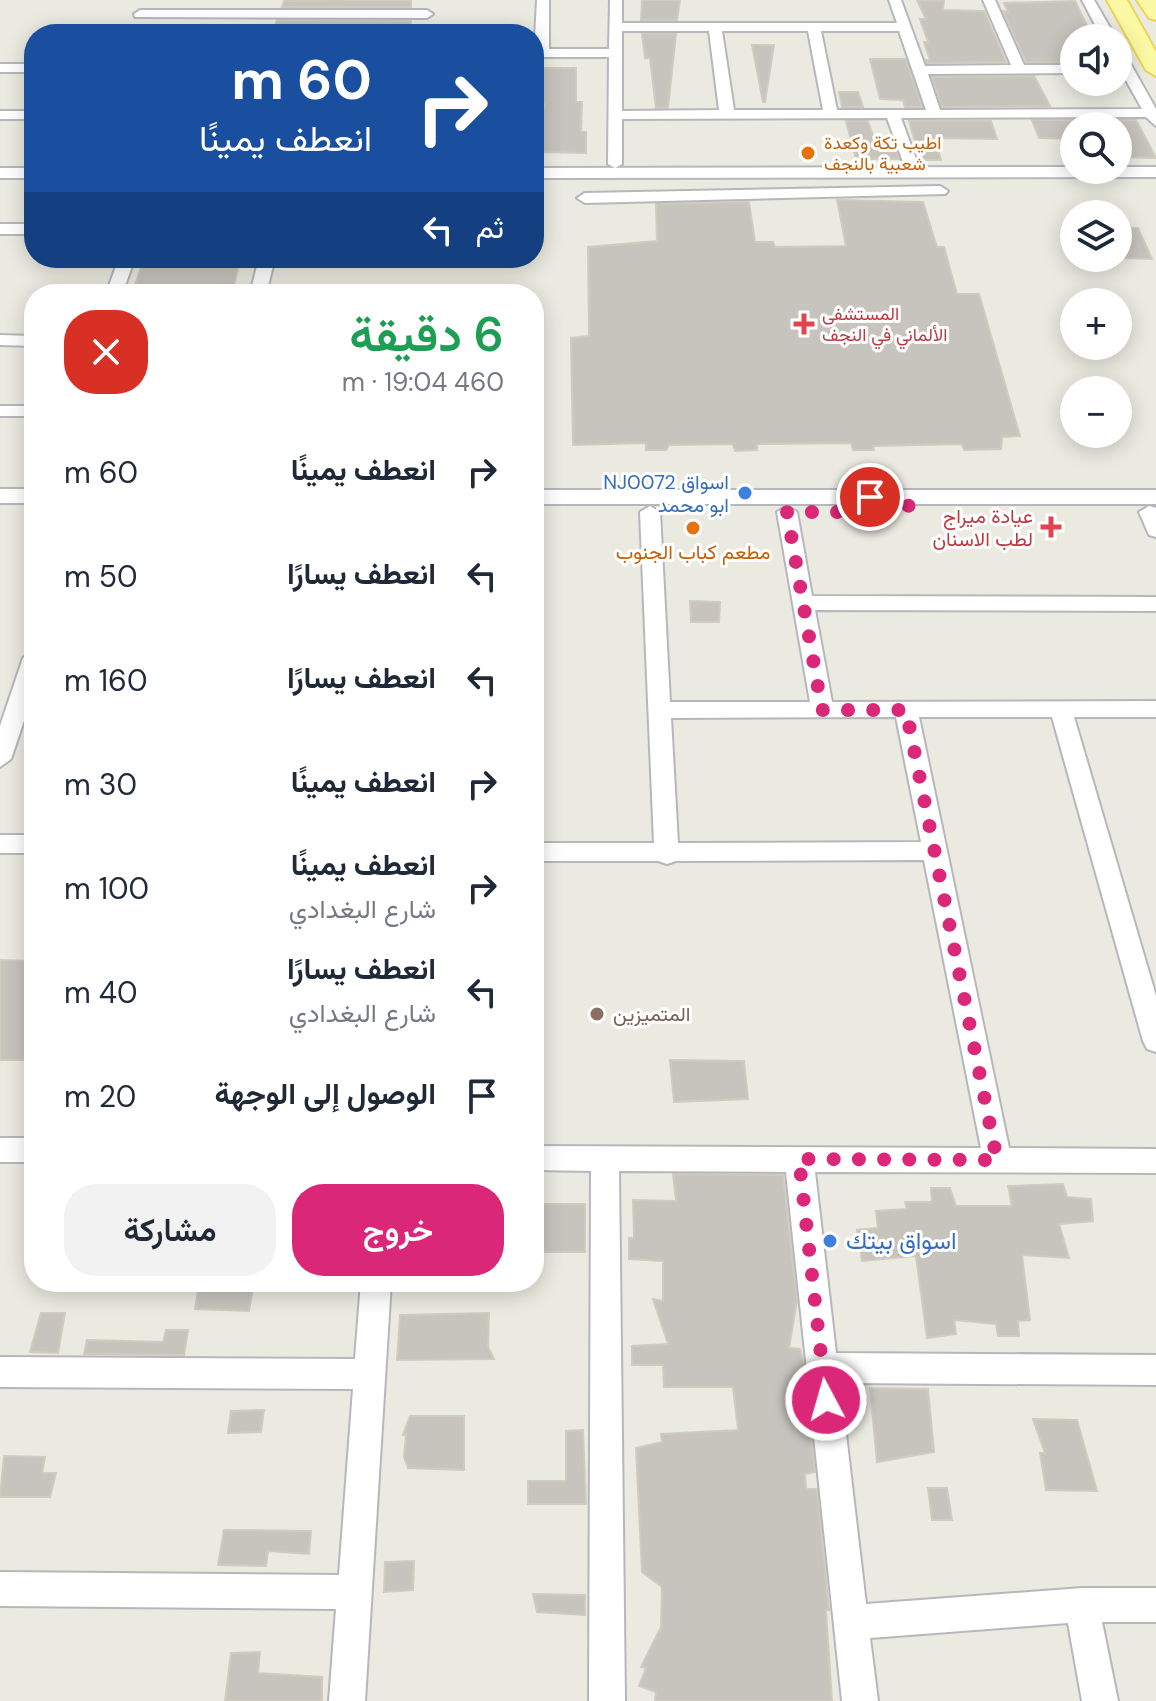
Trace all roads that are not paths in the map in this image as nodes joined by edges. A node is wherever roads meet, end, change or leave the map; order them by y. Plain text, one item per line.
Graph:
1 (146, 0) edge
2 (543, 0) edge
3 (616, 0) edge
4 (895, 0) edge
5 (989, 0) edge
6 (1088, 0) edge
7 (1120, 6) edge
8 (428, 7) edge
9 (1152, 9) edge
10 (541, 24) edge
11 (1101, 24) edge
12 (617, 27) junction
13 (715, 27) junction
14 (904, 27) junction
15 (814, 28) junction
16 (544, 53) edge
17 (617, 53) junction
18 (1132, 62) edge
19 (1152, 63) edge
20 (0, 68) edge
21 (24, 68) edge
22 (1019, 69) junction
23 (1060, 69) edge
24 (918, 70) junction
25 (1132, 82) edge
26 (892, 112) junction
27 (934, 112) junction
28 (831, 113) junction
29 (24, 114) edge
30 (727, 114) junction
31 (0, 115) edge
32 (618, 115) junction
33 (1153, 117) edge
34 (910, 162) junction
35 (544, 164) edge
36 (615, 164) junction
37 (1132, 164) edge
38 (0, 165) edge
39 (24, 165) edge
40 (1156, 165) edge
41 (1060, 168) edge
42 (1060, 169) edge
43 (1132, 171) edge
44 (1156, 172) edge
45 (0, 173) edge
46 (24, 173) edge
47 (544, 173) edge
48 (940, 191) dead end
49 (585, 198) dead end
50 (0, 229) edge
51 (24, 229) edge
52 (0, 340) edge
53 (24, 341) edge
54 (0, 411) edge
55 (24, 411) edge
56 (544, 497) edge
57 (902, 504) junction
58 (544, 512) edge
59 (650, 512) junction
60 (787, 512) junction
61 (1154, 513) edge
62 (803, 603) junction
63 (1156, 604) edge
64 (24, 688) edge
65 (1061, 709) junction
66 (1156, 709) edge
67 (659, 710) junction
68 (822, 710) junction
69 (906, 710) junction
70 (0, 759) edge
71 (0, 844) edge
72 (24, 844) edge
73 (934, 851) junction
74 (544, 852) edge
75 (667, 855) junction
76 (1156, 1041) edge
77 (0, 1150) edge
78 (24, 1150) edge
79 (544, 1158) edge
80 (605, 1159) junction
81 (799, 1159) junction
82 (997, 1160) junction
83 (1156, 1161) edge
84 (375, 1292) edge
85 (822, 1368) junction
86 (1156, 1370) edge
87 (0, 1372) edge
88 (370, 1374) junction
89 (0, 1589) edge
90 (354, 1592) junction
91 (1082, 1605) junction
92 (1156, 1605) edge
93 (851, 1622) junction
94 (347, 1701) edge
95 (607, 1701) edge
96 (860, 1701) edge
97 (1100, 1701) edge

1 - 8 street
2 - 10 street
3 - 12 street
4 - 14 street
5 - 22 street
6 - 11 street
7 - 9 main road
7 - 19 main road
12 - 13 street
12 - 17 street
13 - 15 street
13 - 30 street
14 - 15 street
14 - 24 street
15 - 28 street
16 - 17 street
17 - 32 street
18 - 19 main road
20 - 21 street
22 - 23 street
22 - 24 street
24 - 27 street
25 - 33 street
26 - 27 street
26 - 28 street
26 - 34 street
27 - 33 street
28 - 30 street
29 - 31 street
30 - 32 street
32 - 36 street
34 - 36 street
34 - 41 street
35 - 36 street
37 - 40 street
38 - 39 street
42 - 47 street
43 - 44 street
45 - 46 street
48 - 49 street
50 - 51 street
52 - 53 street
54 - 55 street
56 - 57 street
57 - 60 street
57 - 61 street
58 - 59 street
59 - 60 street
59 - 67 street
60 - 62 street
62 - 63 street
62 - 68 street
64 - 70 street
65 - 66 street
65 - 69 street
65 - 76 street
67 - 68 street
67 - 75 street
68 - 69 street
69 - 73 street
71 - 72 street
73 - 75 street
73 - 82 street
74 - 75 street
77 - 78 street
79 - 80 street
80 - 81 street
80 - 95 street
81 - 82 street
81 - 85 street
82 - 83 street
84 - 88 street
85 - 86 street
85 - 93 street
87 - 88 street
88 - 90 street
89 - 90 street
90 - 94 street
91 - 92 street
91 - 93 street
91 - 97 street
93 - 96 street

